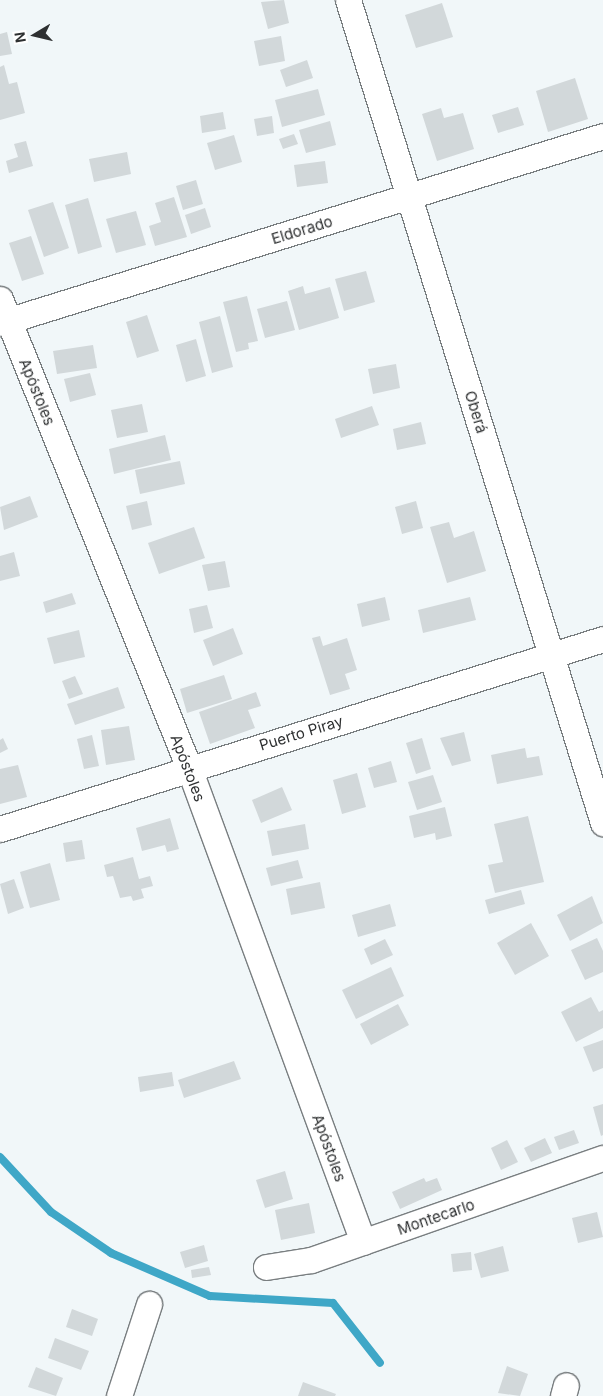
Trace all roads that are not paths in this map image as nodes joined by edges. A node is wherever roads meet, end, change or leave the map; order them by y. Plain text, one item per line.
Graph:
1 (348, 0) edge
2 (603, 136) edge
3 (409, 196) junction
4 (3, 314) edge
5 (603, 639) edge
6 (551, 655) junction
7 (188, 768) junction
8 (603, 823) edge
9 (0, 830) edge
10 (603, 1158) edge
11 (363, 1242) junction
12 (266, 1267) dead end
13 (149, 1304) dead end
14 (119, 1396) edge

1 - 3 street, Oberá
2 - 3 street, Eldorado
3 - 4 street, Eldorado
3 - 6 street, Oberá
4 - 7 street, Apóstoles
5 - 6 street, Puerto Piray
6 - 7 street, Puerto Piray
6 - 8 street, Oberá
7 - 9 street, Puerto Piray
7 - 11 street, Apóstoles
10 - 11 street, Montecarlo
11 - 12 street, Montecarlo
13 - 14 street

